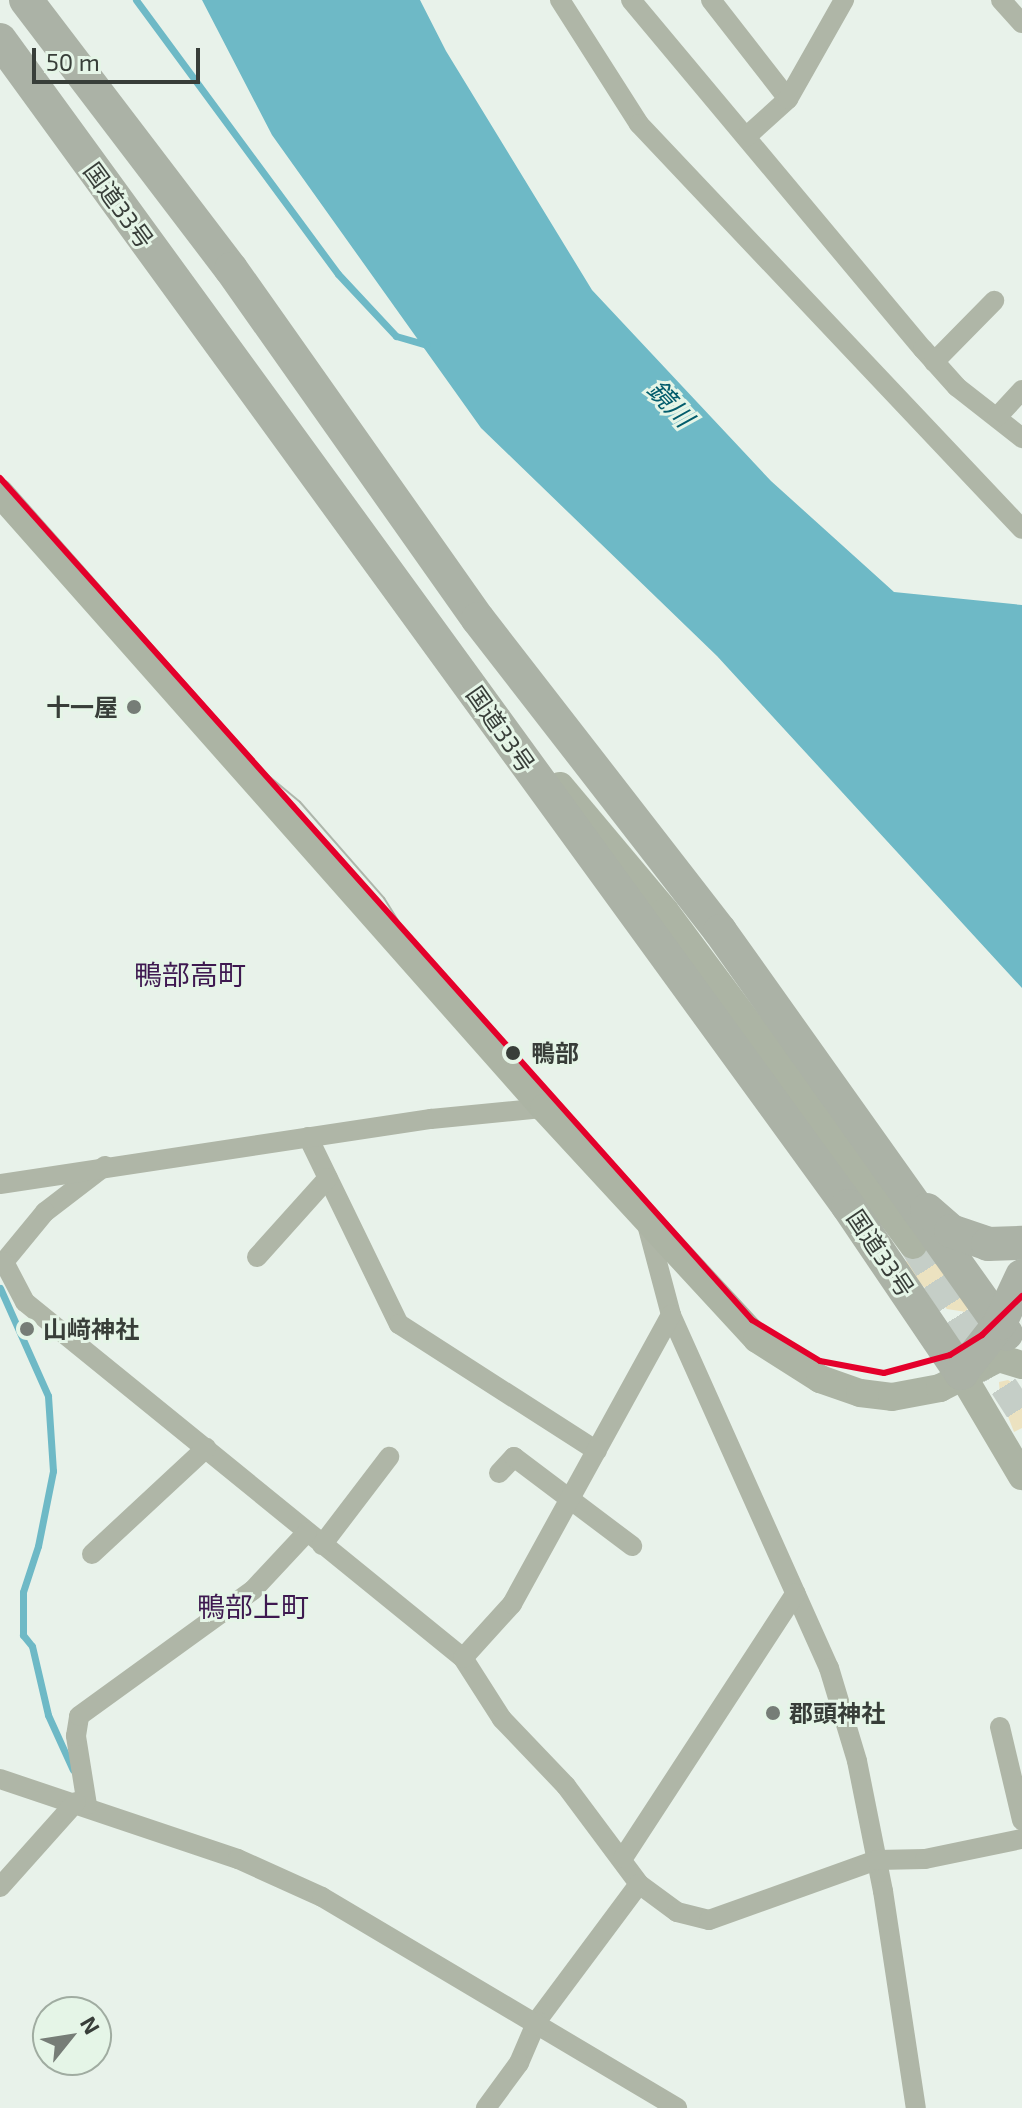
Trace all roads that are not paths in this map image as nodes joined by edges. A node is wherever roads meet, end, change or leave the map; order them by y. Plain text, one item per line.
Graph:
1 (26, 0) edge
2 (560, 0) edge
3 (631, 0) edge
4 (711, 0) edge
5 (844, 0) edge
6 (1001, 0) edge
7 (1022, 23) edge
8 (0, 40) edge
9 (788, 99) junction
10 (746, 137) junction
11 (994, 301) dead end
12 (934, 362) junction
13 (1022, 390) edge
14 (997, 417) junction
15 (1022, 438) edge
16 (0, 493) edge
17 (1022, 529) edge
18 (478, 619) junction
19 (442, 645) junction
20 (665, 911) junction
21 (544, 1108) junction
22 (308, 1137) junction
23 (105, 1166) junction
24 (328, 1178) junction
25 (898, 1182) junction
26 (1, 1183) edge
27 (645, 1217) junction
28 (1022, 1243) edge
29 (913, 1245) tunnel mouth
30 (257, 1257) dead end
31 (2, 1264) edge
32 (1022, 1276) edge
33 (671, 1315) junction
34 (1014, 1341) edge
35 (961, 1373) junction
36 (206, 1448) junction
37 (597, 1451) junction
38 (389, 1457) dead end
39 (499, 1473) dead end
40 (1022, 1476) edge
41 (571, 1498) junction
42 (314, 1539) junction
43 (632, 1546) dead end
44 (92, 1554) dead end
45 (796, 1593) junction
46 (463, 1658) junction
47 (1000, 1727) dead end
48 (0, 1779) edge
49 (82, 1804) junction
50 (1022, 1820) edge
51 (1022, 1839) edge
52 (623, 1858) junction
53 (877, 1860) junction
54 (639, 1884) junction
55 (0, 1887) edge
56 (537, 2021) junction
57 (486, 2108) edge
58 (677, 2108) edge
59 (916, 2108) edge

1 - 18 highway, 国道33号
2 - 17 street
3 - 10 street
4 - 9 street
5 - 9 street
6 - 7 street
8 - 19 highway, 国道33号
9 - 10 street
10 - 12 street
11 - 12 street
12 - 14 street
13 - 14 street
14 - 15 street
16 - 21 main road
18 - 20 main road
18 - 25 highway, 国道33号
19 - 20 main road
19 - 35 highway, 国道33号
20 - 29 main road
21 - 22 street
21 - 27 main road
22 - 23 street
22 - 24 street
23 - 26 street
23 - 31 street
24 - 30 street
24 - 37 street
25 - 28 highway, 国道33号
25 - 34 highway, 国道33号
27 - 33 street
27 - 35 main road
31 - 36 street
32 - 34 highway
33 - 37 street
33 - 45 street
34 - 35 highway
35 - 40 main road
36 - 42 street
36 - 44 street
37 - 41 street
38 - 42 street
39 - 41 street
41 - 43 street
41 - 46 street
42 - 46 street
42 - 49 street
45 - 52 street
45 - 53 street
46 - 52 street
47 - 50 street
48 - 49 street
49 - 55 street
49 - 56 street
51 - 53 street
52 - 54 street
53 - 54 street
53 - 59 street
54 - 56 street
56 - 57 street
56 - 58 street

